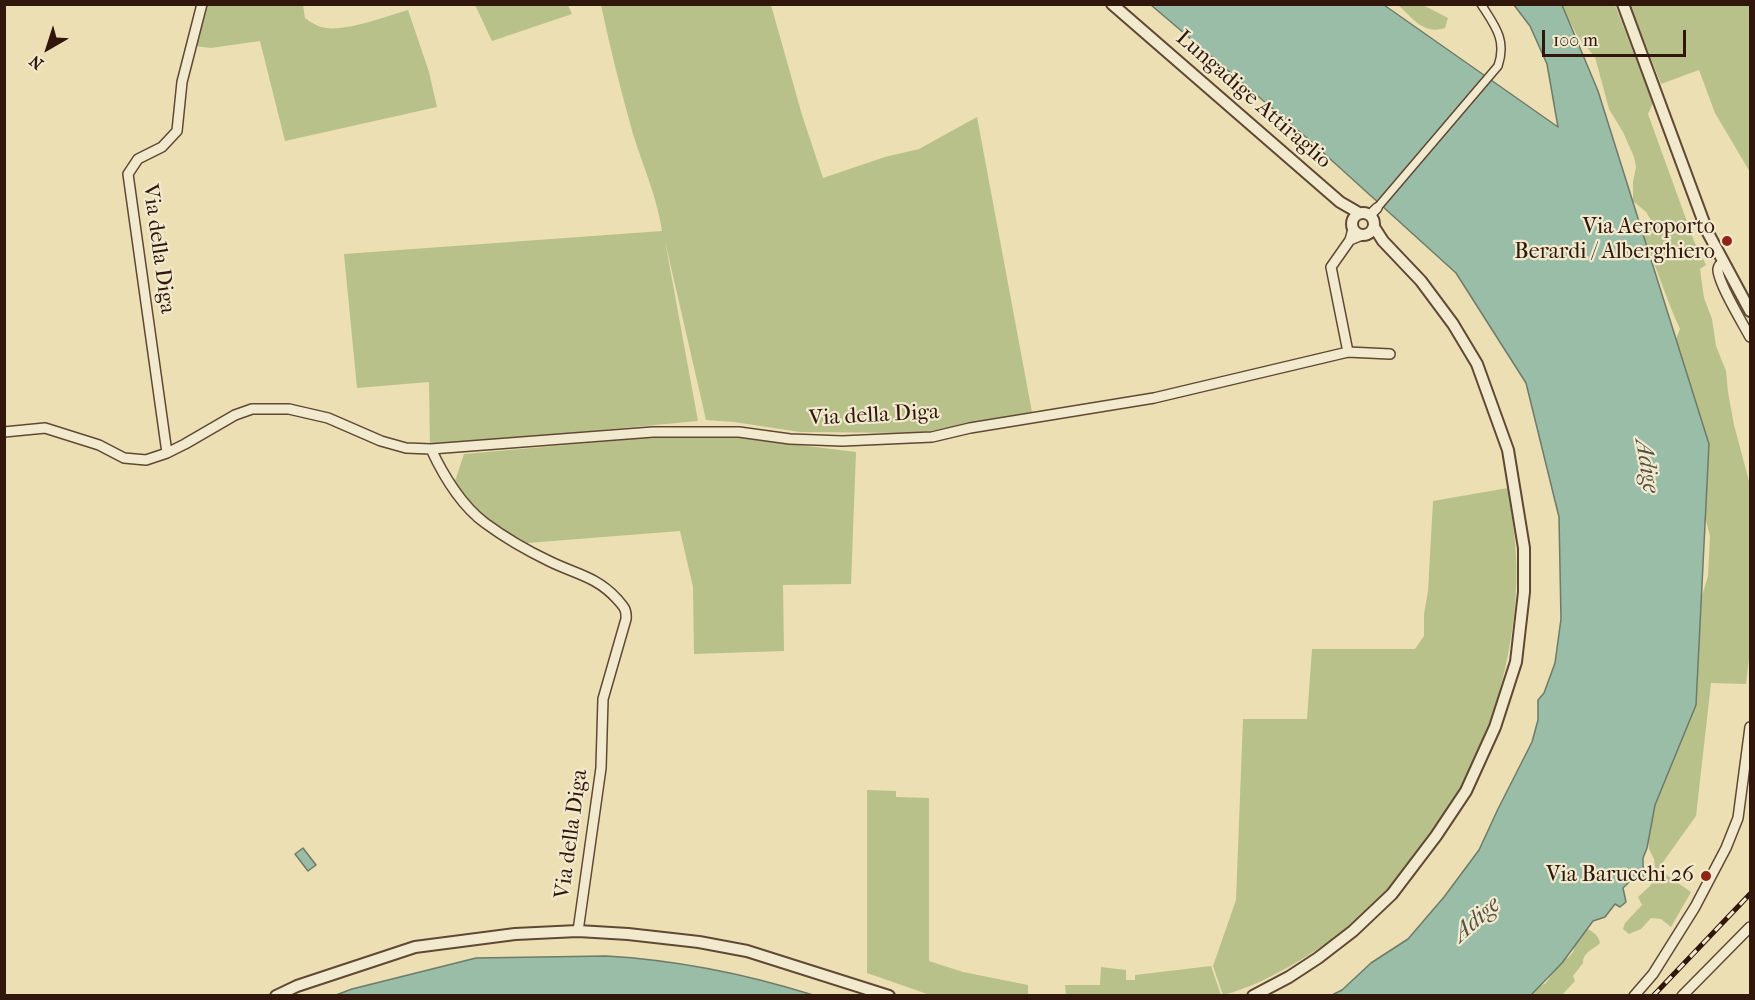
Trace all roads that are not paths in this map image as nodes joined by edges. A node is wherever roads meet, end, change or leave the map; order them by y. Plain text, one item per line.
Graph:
1 (202, 4) edge
2 (1112, 4) edge
3 (1481, 4) edge
4 (1623, 4) edge
5 (1340, 202) junction
6 (1369, 212) junction
7 (1362, 230) junction
8 (1724, 262) junction
9 (1750, 311) edge
10 (1750, 337) edge
11 (1348, 352) junction
12 (1390, 354) dead end
13 (4, 432) edge
14 (431, 449) junction
15 (167, 453) junction
16 (1750, 727) edge
17 (1750, 927) edge
18 (578, 931) junction
19 (276, 996) edge
20 (889, 996) edge
21 (1253, 996) edge
22 (1634, 996) edge
23 (1682, 996) edge

1 - 15 street, Via della Diga
2 - 5 street, Lungadige Attiraglio
3 - 6 street
4 - 8 street
5 - 6 street, Lungadige Attiraglio
5 - 7 street, Lungadige Attiraglio
6 - 7 street
6 - 7 street
7 - 11 street
7 - 21 street
8 - 9 street
8 - 10 street
11 - 12 street, Via della Diga
11 - 14 street, Via della Diga
13 - 15 street, Via della Diga
14 - 15 street, Via della Diga
14 - 18 street, Via della Diga
16 - 22 street
17 - 23 street
18 - 19 street
18 - 20 street

